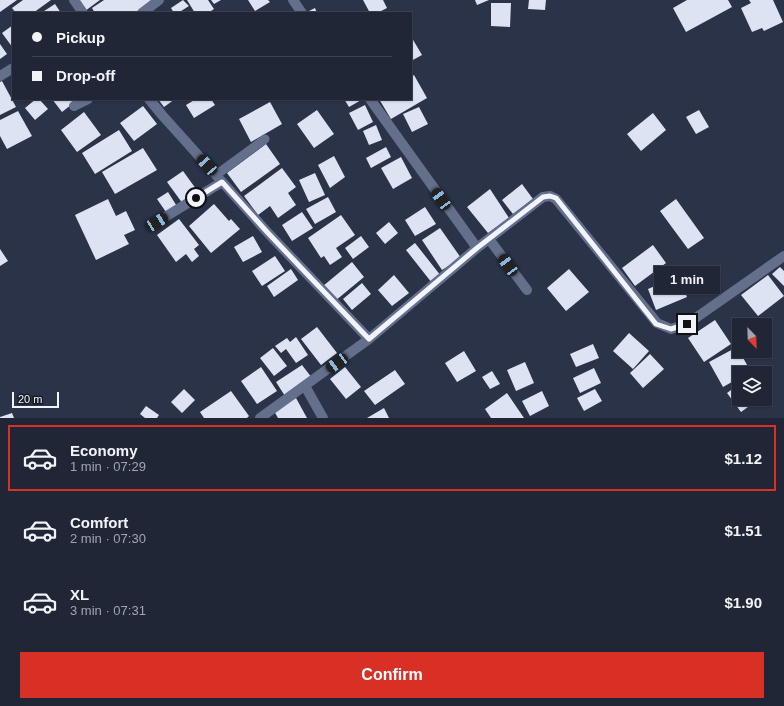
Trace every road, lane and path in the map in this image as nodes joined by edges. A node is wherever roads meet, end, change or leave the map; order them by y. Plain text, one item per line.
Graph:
1 (74, 0) edge
2 (159, 0) edge
3 (293, 0) edge
4 (82, 12) edge
5 (143, 12) edge
6 (301, 12) edge
7 (12, 69) edge
8 (0, 76) edge
9 (86, 100) edge
10 (150, 100) edge
11 (371, 100) edge
12 (74, 106) dead end
13 (265, 139) dead end
14 (219, 178) junction
15 (157, 222) dead end
16 (489, 239) junction
17 (477, 248) junction
18 (784, 256) edge
19 (527, 290) dead end
20 (369, 339) junction
21 (305, 386) junction
22 (260, 418) edge
23 (323, 418) edge

1 - 4 street
2 - 5 street
3 - 6 street
7 - 8 street
9 - 12 street
10 - 14 street
11 - 17 street
13 - 14 lane
14 - 15 street
14 - 20 street
16 - 17 street
16 - 18 street
16 - 19 street
17 - 20 street
20 - 21 street
21 - 22 street
21 - 23 street

